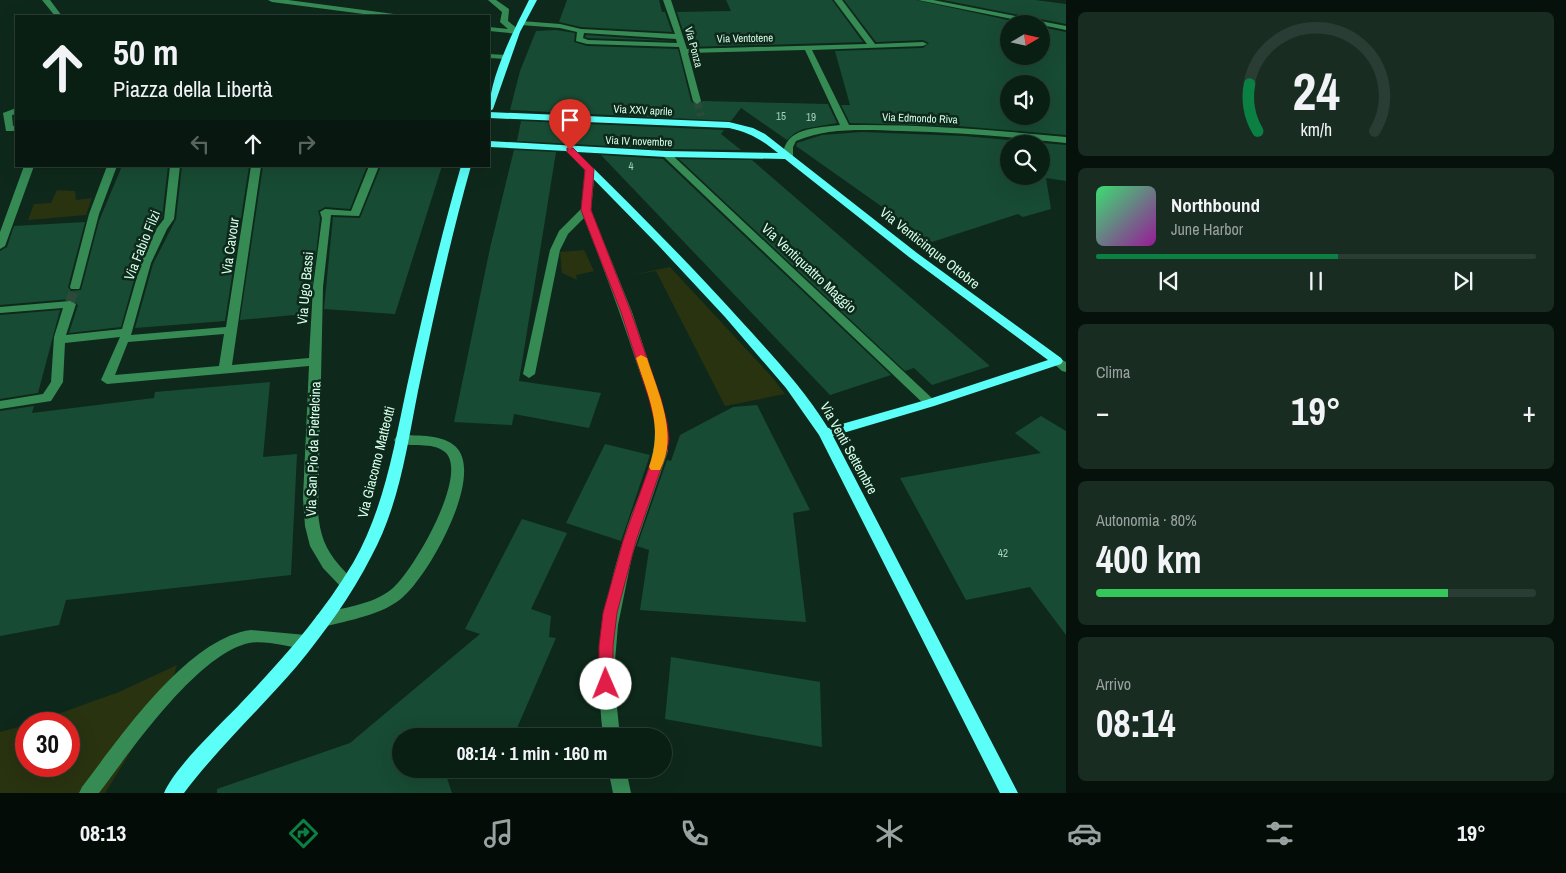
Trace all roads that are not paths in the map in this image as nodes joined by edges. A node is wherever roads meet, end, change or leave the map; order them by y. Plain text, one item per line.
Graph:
1 (46, 0) edge
2 (272, 0) edge
3 (492, 0) edge
4 (533, 0) edge
5 (667, 0) edge
6 (838, 0) edge
7 (922, 0) edge
8 (58, 15) edge
9 (386, 15) edge
10 (521, 23) junction
11 (490, 28) edge
12 (1066, 28) edge
13 (516, 32) junction
14 (682, 44) junction
15 (923, 44) dead end
16 (873, 46) junction
17 (808, 49) junction
18 (490, 56) edge
19 (506, 57) junction
20 (697, 101) tunnel mouth
21 (490, 106) edge
22 (15, 111) edge
23 (490, 114) edge
24 (4, 118) edge
25 (15, 128) edge
26 (846, 128) junction
27 (1066, 140) edge
28 (490, 144) edge
29 (570, 150) junction
30 (666, 154) junction
31 (788, 156) junction
32 (29, 167) edge
33 (112, 167) edge
34 (175, 167) edge
35 (256, 167) edge
36 (374, 167) edge
37 (466, 167) edge
38 (590, 169) junction
39 (586, 210) junction
40 (0, 246) edge
41 (75, 287) tunnel mouth
42 (0, 310) edge
43 (231, 330) junction
44 (60, 338) junction
45 (316, 361) junction
46 (1061, 364) edge
47 (225, 369) junction
48 (529, 374) dead end
49 (930, 403) junction
50 (0, 405) edge
51 (825, 434) junction
52 (401, 440) junction
53 (347, 584) junction
54 (323, 620) junction
55 (306, 642) junction
56 (611, 728) edge
57 (619, 778) edge
58 (88, 793) edge
59 (173, 793) edge
60 (622, 793) edge
61 (1009, 793) edge

1 - 8 street
2 - 9 street
3 - 13 street
4 - 10 main road
5 - 14 street, Via Ponza
6 - 16 street
7 - 12 street
10 - 13 main road
10 - 14 street, Via Ventotene
11 - 13 street
13 - 19 main road
14 - 17 street, Via Ventotene
14 - 20 street, Via Ponza
15 - 16 street, Via Ventotene
16 - 17 street, Via Ventotene
17 - 26 street
18 - 19 street
19 - 21 main road
22 - 24 street
23 - 31 main road, Via XXV aprile
24 - 25 street
26 - 27 street, Via Edmondo Riva
26 - 31 street, Via Edmondo Riva
28 - 29 main road, Via IV novembre
29 - 30 main road, Via IV novembre
29 - 38 main road, Via Venti Settembre
30 - 31 main road, Via IV novembre
30 - 49 street, Via Ventiquattro Maggio
31 - 46 main road, Via Venticinque Ottobre
32 - 40 street
33 - 41 street
34 - 44 street, Via Fabio Filzi
35 - 43 street, Via Cavour
36 - 45 street, Via Ugo Bassi
37 - 52 main road, Via Giacomo Matteotti
38 - 39 street
38 - 51 main road, Via Venti Settembre
39 - 48 street
39 - 56 street
42 - 44 street
43 - 47 street, Via Cavour
43 - 47 street
44 - 50 street
45 - 47 street
45 - 53 street, Via San Pio da Pietrelcina
46 - 49 main road
49 - 51 main road
51 - 61 main road, Via Venti Settembre
52 - 53 main road, Via Giacomo Matteotti
52 - 54 street
53 - 54 main road, Via Giacomo Matteotti
54 - 55 main road, Via Giacomo Matteotti
55 - 58 street
55 - 59 main road, Via Giacomo Matteotti
57 - 60 street

